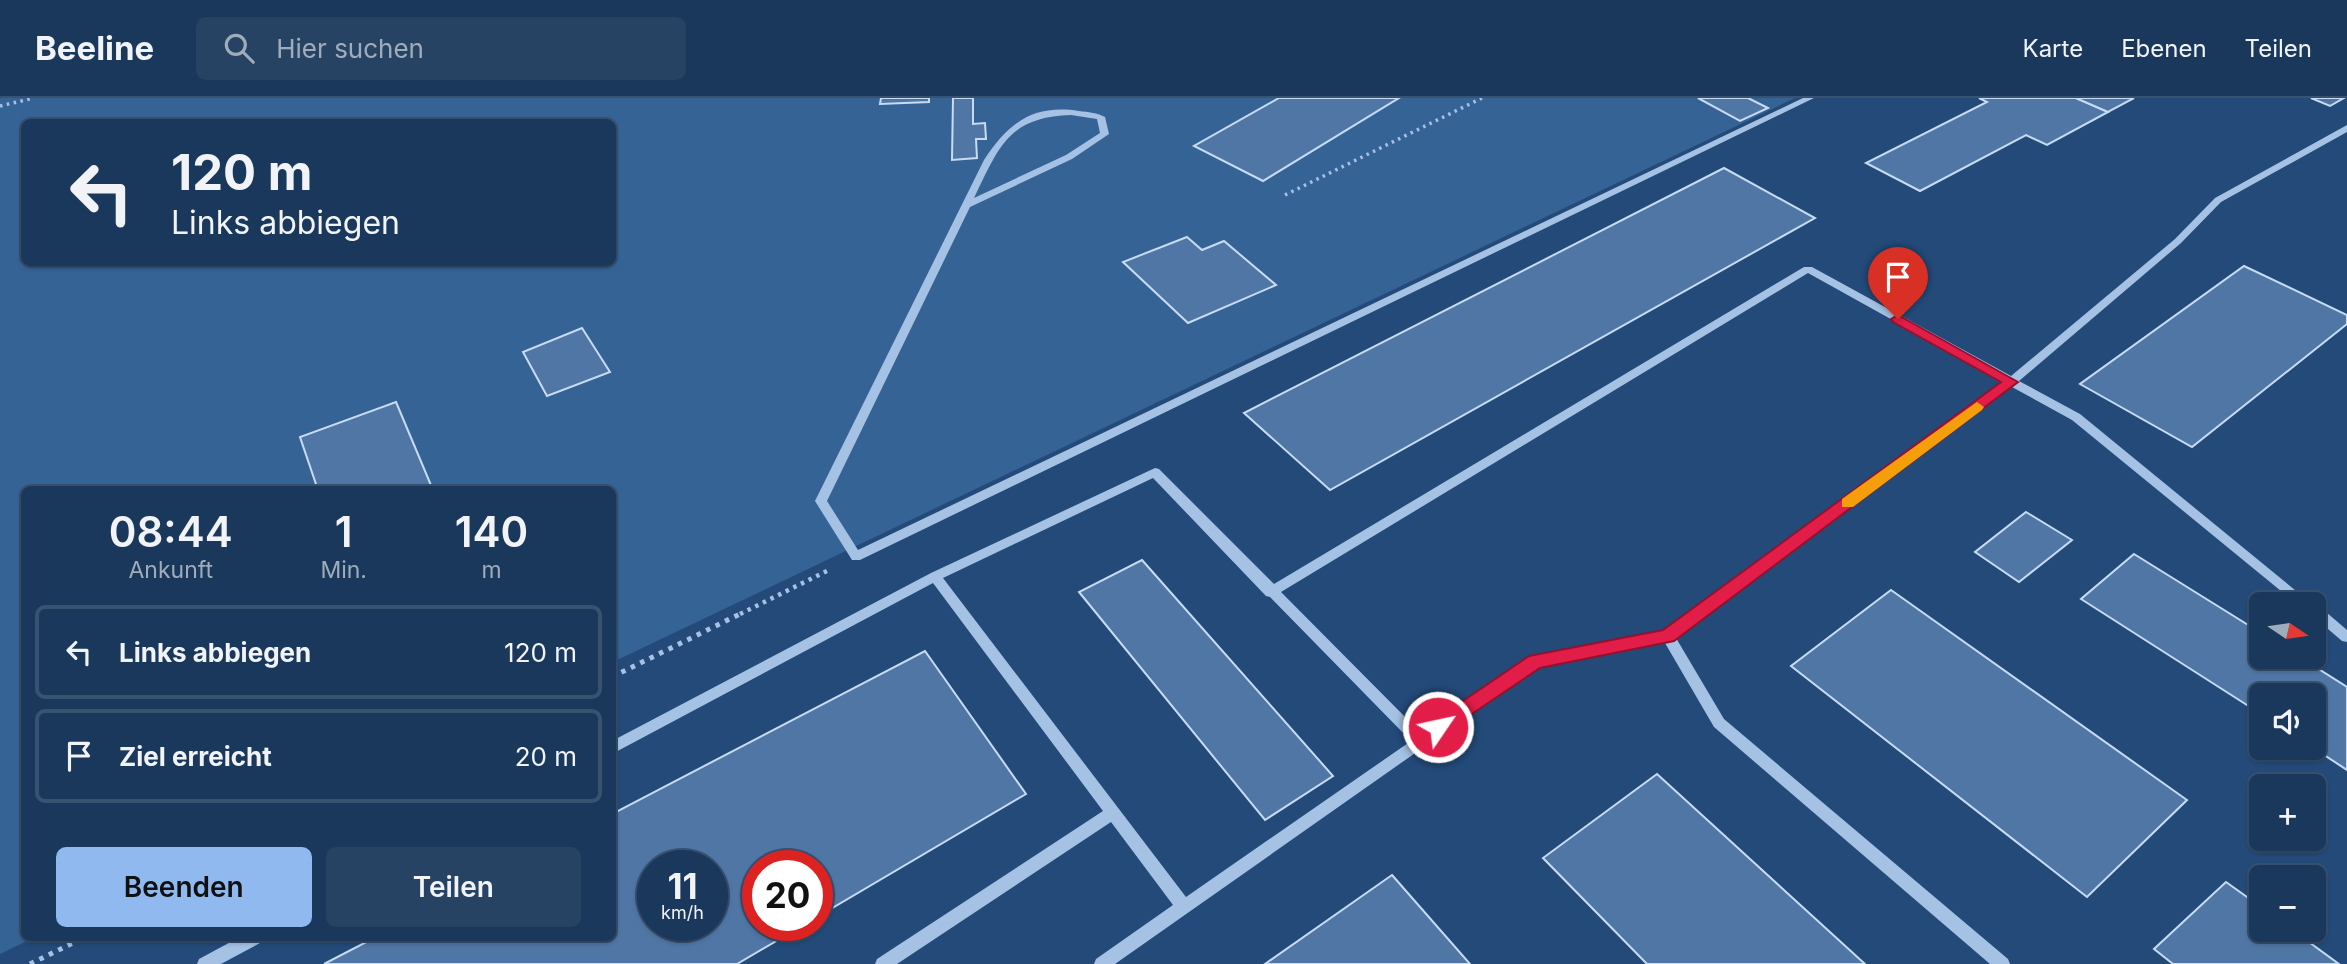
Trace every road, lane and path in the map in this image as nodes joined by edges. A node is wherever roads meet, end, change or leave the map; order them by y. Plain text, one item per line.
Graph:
1 (34, 98) edge
2 (1482, 98) edge
3 (1810, 98) edge
4 (0, 106) edge
5 (2347, 128) edge
6 (1285, 195) dead end
7 (966, 205) junction
8 (2011, 382) junction
9 (856, 556) junction
10 (935, 576) junction
11 (1271, 592) junction
12 (2291, 592) edge
13 (2326, 620) edge
14 (1668, 636) junction
15 (2347, 637) edge
16 (616, 675) edge
17 (1419, 740) junction
18 (616, 746) edge
19 (1112, 813) junction
20 (1184, 908) junction
21 (76, 941) edge
22 (248, 941) edge
23 (30, 964) edge
24 (205, 964) edge
25 (883, 964) edge
26 (1102, 964) edge
27 (2002, 964) edge

1 - 4 path
2 - 6 path
3 - 9 lane
5 - 8 lane
7 - 7 lane
7 - 9 lane
8 - 11 lane
8 - 12 lane
8 - 14 lane
9 - 16 path
10 - 11 lane
10 - 18 lane
10 - 19 lane
11 - 17 lane
13 - 15 lane
14 - 17 lane
14 - 27 lane
17 - 20 lane
19 - 20 lane
19 - 25 lane
20 - 26 lane
21 - 23 path
22 - 24 lane

